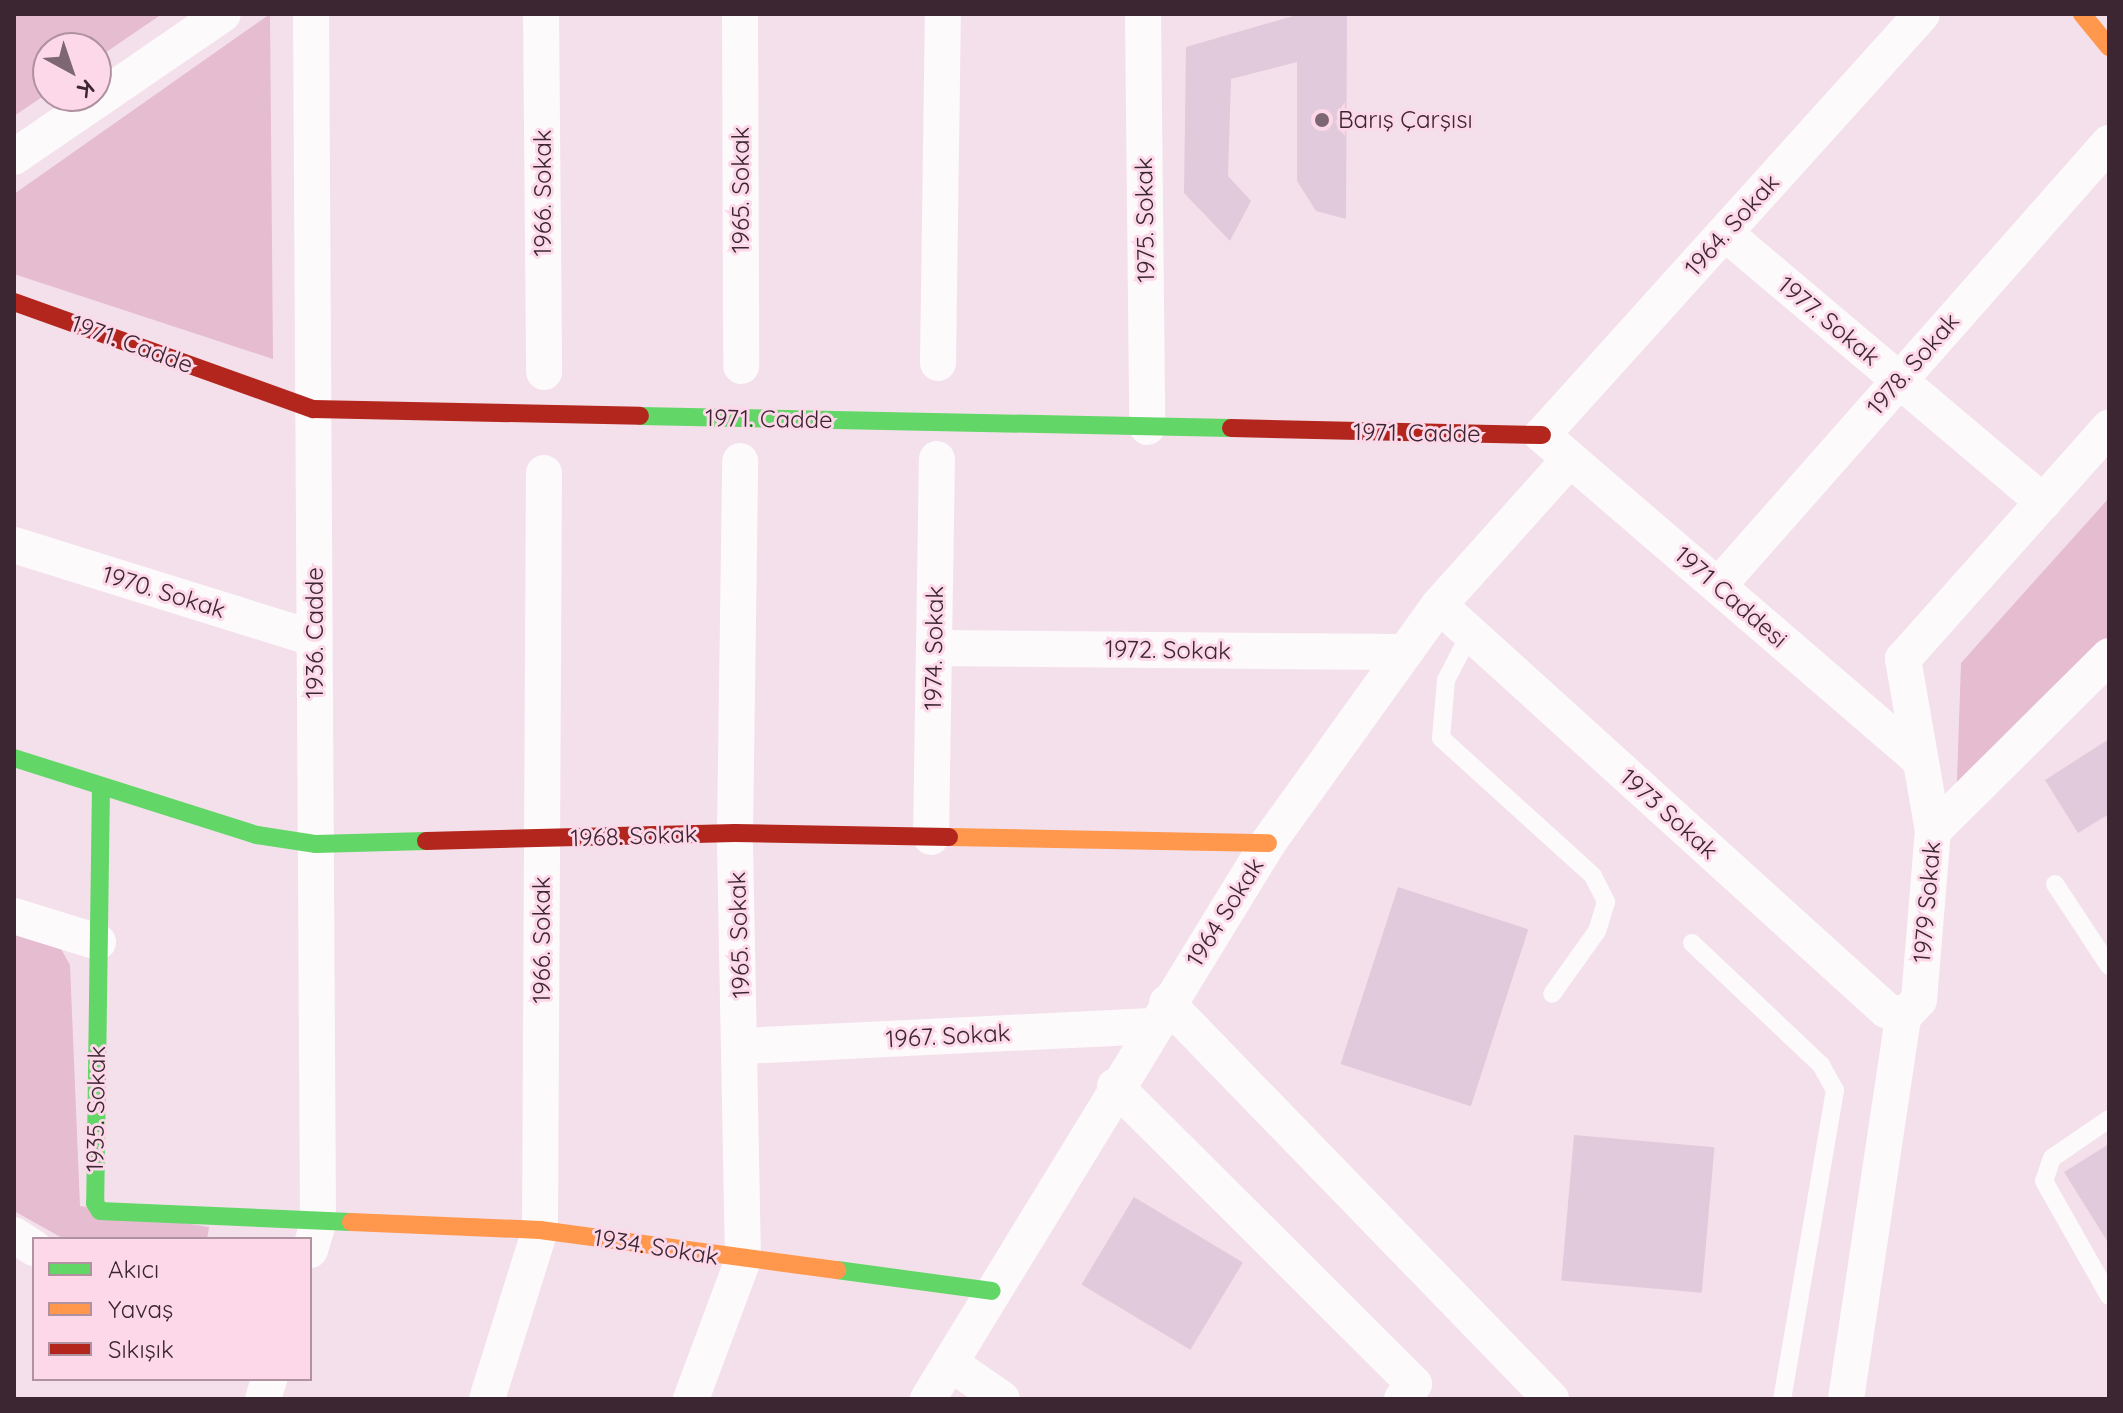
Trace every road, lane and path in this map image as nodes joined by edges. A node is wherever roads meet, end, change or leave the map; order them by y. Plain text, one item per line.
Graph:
1 (223, 14) edge
2 (311, 14) edge
3 (541, 14) edge
4 (740, 14) edge
5 (943, 14) edge
6 (1143, 14) edge
7 (1922, 14) edge
8 (2082, 14) edge
9 (2109, 47) edge
10 (2109, 143) edge
11 (14, 157) edge
12 (1725, 233) junction
13 (14, 302) edge
14 (938, 363) dead end
15 (741, 366) dead end
16 (544, 372) dead end
17 (1899, 380) junction
18 (313, 409) junction
19 (1147, 427) junction
20 (2109, 428) edge
21 (1542, 435) junction
22 (937, 459) dead end
23 (1570, 459) junction
24 (740, 461) dead end
25 (544, 473) dead end
26 (2043, 502) junction
27 (14, 545) edge
28 (1718, 586) junction
29 (1439, 605) junction
30 (1470, 634) junction
31 (315, 639) junction
32 (934, 648) junction
33 (1402, 652) junction
34 (2109, 656) edge
35 (14, 758) edge
36 (1920, 760) junction
37 (101, 786) junction
38 (1933, 831) junction
39 (735, 833) junction
40 (931, 837) junction
41 (542, 838) junction
42 (1268, 843) junction
43 (316, 844) junction
44 (2055, 884) dead end
45 (14, 916) edge
46 (98, 942) junction
47 (1692, 943) dead end
48 (2109, 966) edge
49 (1552, 994) dead end
50 (1160, 1015) junction
51 (1903, 1017) junction
52 (744, 1046) junction
53 (1115, 1086) junction
54 (2109, 1119) edge
55 (540, 1230) junction
56 (314, 1237) edge
57 (743, 1260) junction
58 (992, 1291) junction
59 (2109, 1296) edge
60 (950, 1363) junction
61 (1414, 1394) edge
62 (487, 1399) edge
63 (691, 1399) edge
64 (928, 1399) edge
65 (1002, 1399) edge
66 (1551, 1399) edge
67 (1782, 1399) edge
68 (1846, 1399) edge

1 - 11 street
2 - 18 street, 1936. Cadde
3 - 16 street, 1966. Sokak
4 - 15 street, 1965. Sokak
5 - 14 street
6 - 19 street, 1975. Sokak
7 - 12 street, 1964. Sokak
8 - 9 street
10 - 17 street, 1978. Sokak
12 - 17 street, 1977. Sokak
12 - 21 street, 1964. Sokak
13 - 18 street, 1971. Cadde
17 - 26 street, 1977. Sokak
17 - 28 street, 1978. Sokak
18 - 19 street, 1971. Cadde
18 - 31 street, 1936. Cadde
19 - 21 street, 1971. Cadde
20 - 26 street, 1979 Sokak
21 - 23 street, 1971 Caddesi
22 - 32 street, 1974. Sokak
23 - 28 street, 1971 Caddesi
23 - 29 street, 1964 Sokak
24 - 39 street, 1965. Sokak
25 - 41 street, 1966. Sokak
26 - 36 street, 1979 Sokak
27 - 31 street, 1970. Sokak
28 - 36 street, 1971 Caddesi
29 - 30 street, 1973 Sokak
29 - 33 street, 1964 Sokak
30 - 49 lane
30 - 51 street, 1973 Sokak
31 - 43 street, 1936. Cadde
32 - 33 street, 1972. Sokak
32 - 40 street, 1974. Sokak
33 - 42 street, 1964 Sokak
34 - 38 street
35 - 37 street, 1968. Sokak
36 - 38 street, 1979 Sokak
37 - 43 street, 1968. Sokak
37 - 46 street, 1935. Sokak
38 - 51 street, 1979 Sokak
39 - 40 street, 1968. Sokak
39 - 41 street, 1968. Sokak
39 - 52 street, 1965. Sokak
40 - 42 street, 1968. Sokak
41 - 43 street, 1968. Sokak
41 - 55 street, 1966. Sokak
42 - 50 street, 1964 Sokak
43 - 56 street, 1936. Cadde
44 - 48 lane
45 - 46 street
46 - 56 street, 1935. Sokak
47 - 67 lane
50 - 52 street, 1967. Sokak
50 - 53 street, 1964 Sokak
50 - 66 street
51 - 68 street, 1979 Sokak
52 - 57 street, 1965. Sokak
53 - 58 street, 1964 Sokak
53 - 61 street
54 - 59 lane
55 - 56 street, 1934. Sokak
55 - 57 street, 1934. Sokak
55 - 62 street, 1966. Sokak
57 - 58 street, 1934. Sokak
57 - 63 street, 1965. Sokak
58 - 60 street, 1964 Sokak
60 - 64 street, 1964 Sokak
60 - 65 street

